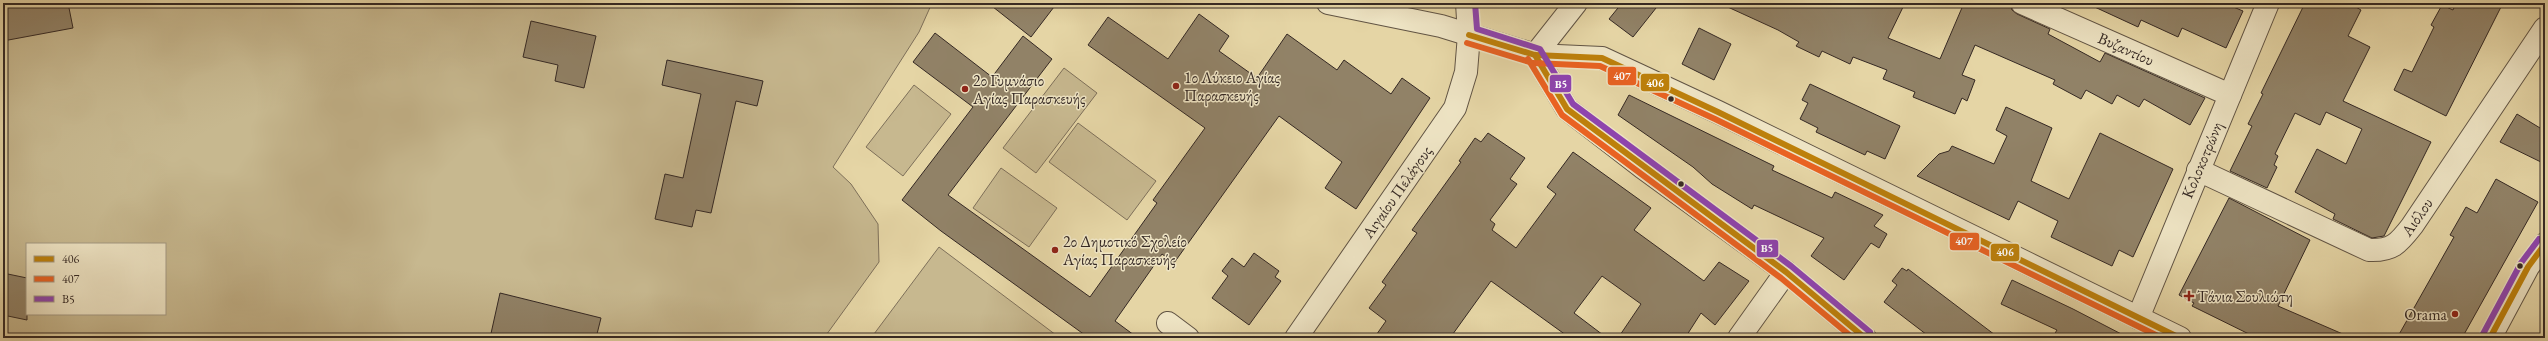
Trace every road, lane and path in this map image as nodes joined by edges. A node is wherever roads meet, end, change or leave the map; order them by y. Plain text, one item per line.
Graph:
1 (1328, 3) edge
2 (1467, 3) edge
3 (1576, 3) edge
4 (2022, 3) edge
5 (2268, 3) edge
6 (2545, 28) edge
7 (1469, 35) junction
8 (1535, 55) junction
9 (2230, 95) junction
10 (2198, 170) junction
11 (2545, 244) edge
12 (2537, 271) edge
13 (1786, 272) junction
14 (2138, 318) junction
15 (1168, 323) dead end
16 (1188, 338) edge
17 (1296, 338) edge
18 (1738, 338) edge
19 (1865, 338) edge
20 (2180, 338) edge
21 (2490, 338) edge

1 - 7 street
2 - 7 street, Αιγαίου Πελάγους
3 - 8 street
4 - 9 street, Βυζαντίου
5 - 9 street, Κολοκοτρώνη
6 - 10 street, Αιόλου
7 - 8 street
7 - 17 street, Αιγαίου Πελάγους
8 - 13 street
8 - 14 street
9 - 10 street, Κολοκοτρώνη
10 - 14 street, Κολοκοτρώνη
11 - 12 street
12 - 21 street
13 - 18 street
13 - 19 street
14 - 20 street
15 - 16 street

